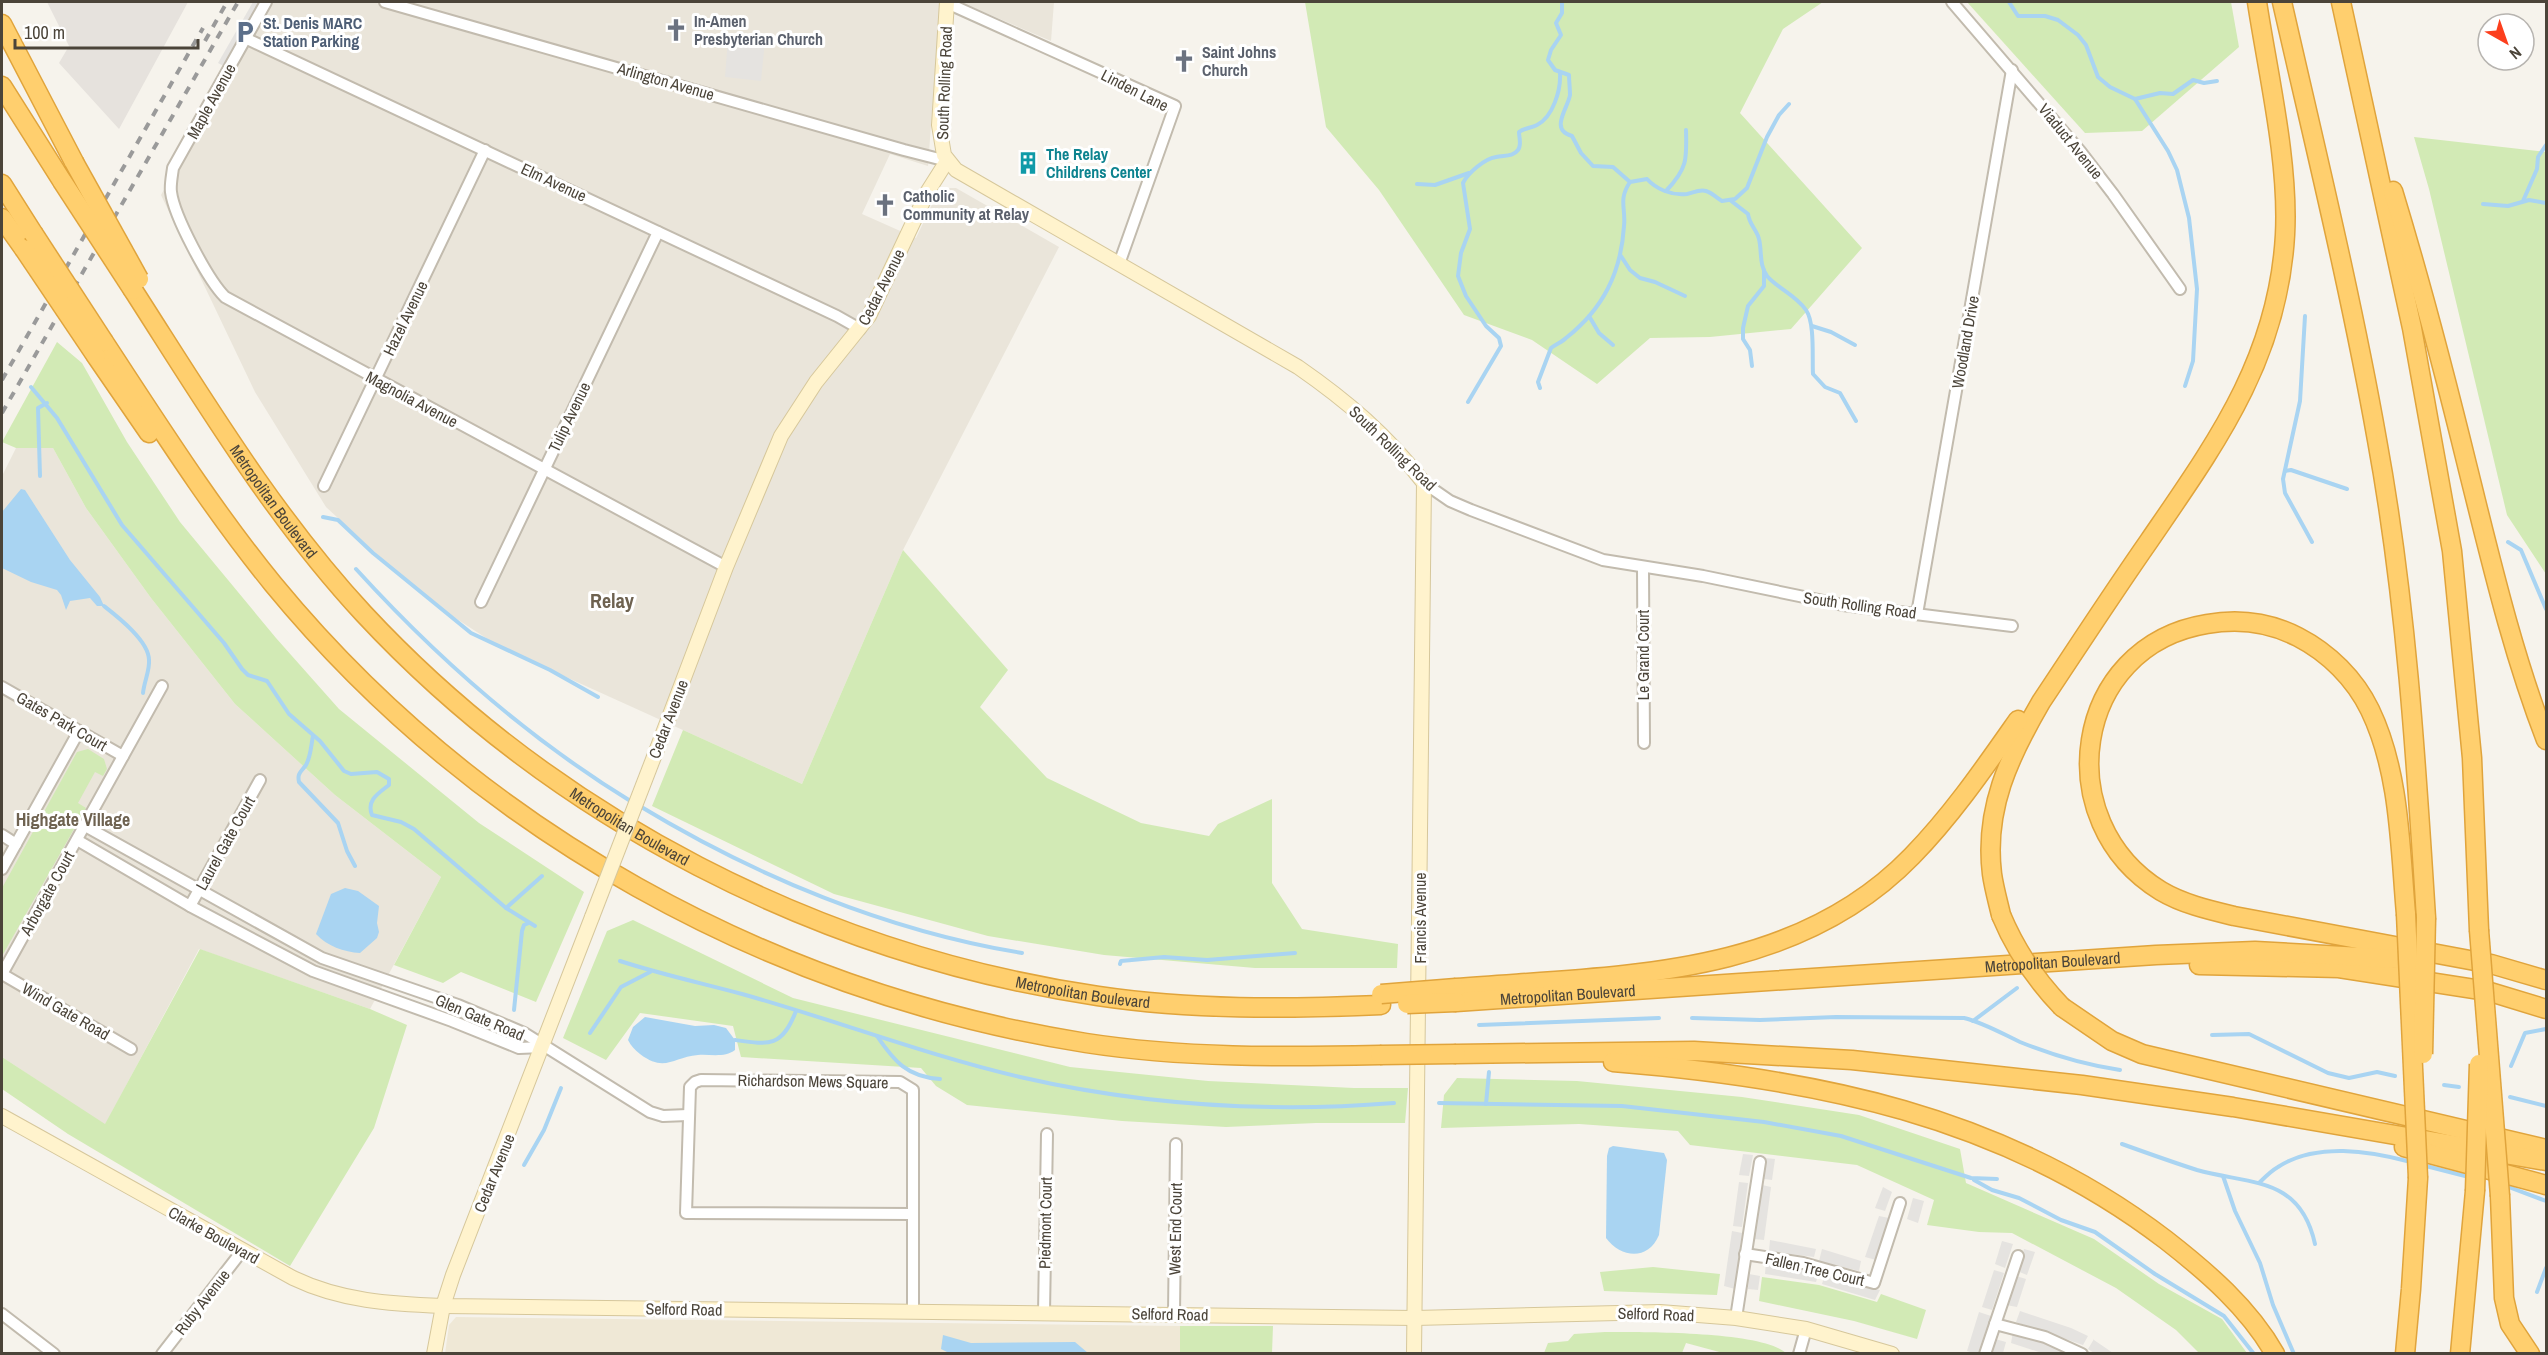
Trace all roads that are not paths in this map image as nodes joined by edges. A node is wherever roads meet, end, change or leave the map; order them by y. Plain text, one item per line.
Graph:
1 (266, 2) edge
2 (385, 2) edge
3 (947, 2) edge
4 (1952, 2) edge
5 (2257, 2) edge
6 (2282, 2) edge
7 (2341, 2) edge
8 (2, 24) edge
9 (245, 38) junction
10 (2352, 51) junction
11 (2012, 70) junction
12 (2, 86) edge
13 (485, 150) junction
14 (947, 161) junction
15 (173, 168) joint
16 (2, 184) edge
17 (2, 218) edge
18 (658, 232) junction
19 (28, 241) junction
20 (1119, 264) junction
21 (136, 285) junction
22 (2180, 289) dead end
23 (860, 329) junction
24 (376, 379) junction
25 (544, 469) junction
26 (1424, 483) junction
27 (324, 486) dead end
28 (726, 567) junction
29 (1643, 568) junction
30 (2111, 596) junction
31 (481, 602) dead end
32 (1917, 614) junction
33 (2012, 626) dead end
34 (162, 686) dead end
35 (2, 687) edge
36 (79, 730) junction
37 (2547, 741) edge
38 (1644, 743) dead end
39 (123, 756) junction
40 (260, 780) dead end
41 (85, 826) junction
42 (2, 835) edge
43 (77, 840) junction
44 (16, 843) junction
45 (2, 869) edge
46 (199, 891) junction
47 (190, 906) junction
48 (2479, 930) junction
49 (1997, 965) junction
50 (2, 974) edge
51 (2547, 980) edge
52 (2547, 987) edge
53 (1456, 995) junction
54 (2547, 1009) edge
55 (543, 1047) junction
56 (130, 1049) dead end
57 (1456, 1054) junction
58 (2233, 1107) junction
59 (688, 1115) junction
60 (2, 1116) edge
61 (1047, 1134) dead end
62 (1176, 1144) dead end
63 (2547, 1149) edge
64 (2547, 1161) edge
65 (1760, 1162) dead end
66 (2418, 1178) junction
67 (2547, 1185) edge
68 (1900, 1203) dead end
69 (912, 1214) junction
70 (242, 1251) junction
71 (1745, 1254) junction
72 (2018, 1256) dead end
73 (443, 1306) junction
74 (913, 1311) junction
75 (1044, 1313) junction
76 (2, 1314) edge
77 (1174, 1314) junction
78 (1415, 1318) junction
79 (1736, 1318) junction
80 (1995, 1324) junction
81 (1806, 1329) junction
82 (54, 1353) edge
83 (162, 1353) edge
84 (434, 1353) edge
85 (1414, 1353) edge
86 (1799, 1353) edge
87 (1892, 1353) edge
88 (1985, 1353) edge
89 (2082, 1353) edge
90 (2276, 1353) edge
91 (2405, 1353) edge
92 (2460, 1353) edge
93 (2530, 1353) edge

1 - 9 street, Maple Avenue
2 - 14 street, Arlington Avenue
3 - 14 street, South Rolling Road
3 - 20 street, Linden Lane
4 - 11 street, Viaduct Avenue
5 - 30 highway
6 - 66 highway, bridge
7 - 10 highway
8 - 21 highway, bridge
9 - 13 street, Elm Avenue
9 - 15 street, Maple Avenue
10 - 37 highway
10 - 48 highway
11 - 22 street, Viaduct Avenue
11 - 32 street, Woodland Drive
12 - 21 highway, Metropolitan Boulevard, bridge
13 - 18 street, Elm Avenue
13 - 24 street, Hazel Avenue
14 - 20 street, South Rolling Road
14 - 23 street, Cedar Avenue
15 - 24 street, Magnolia Avenue
16 - 19 highway
17 - 19 highway
18 - 23 street, Elm Avenue
18 - 25 street, Tulip Avenue
19 - 57 highway, bridge
20 - 26 street, South Rolling Road
21 - 53 highway, Metropolitan Boulevard, bridge
23 - 28 street, Cedar Avenue
24 - 25 street, Magnolia Avenue
24 - 27 street, Hazel Avenue
25 - 28 street, Magnolia Avenue
25 - 31 street, Tulip Avenue
26 - 29 street, South Rolling Road
26 - 78 street, Francis Avenue
28 - 55 street, Cedar Avenue, bridge
29 - 32 street, South Rolling Road
29 - 38 street, Le Grand Court
30 - 53 highway
30 - 63 highway, bridge
32 - 33 street, South Rolling Road
34 - 39 street, Arborgate Court
35 - 36 street, Gates Park Court
36 - 39 street, Gates Park Court
36 - 44 street
39 - 41 street, Arborgate Court
40 - 46 street, Laurel Gate Court
41 - 43 street, Arborgate Court
41 - 46 street, Glen Gate Road
42 - 44 street
43 - 47 street, Glen Gate Road
43 - 50 street, Arborgate Court
44 - 45 street
46 - 47 street, Laurel Gate Court
46 - 55 street, Glen Gate Road
47 - 55 street, Glen Gate Road
48 - 92 highway, bridge
48 - 93 highway, bridge
49 - 52 highway, Metropolitan Boulevard
49 - 53 highway, Metropolitan Boulevard
49 - 54 highway
50 - 56 street, Wind Gate Road
51 - 66 highway, bridge
55 - 59 street
55 - 73 street, Cedar Avenue
57 - 58 highway
57 - 90 highway
58 - 64 highway
58 - 67 highway
59 - 69 street, Richardson Mews Square
59 - 69 street, Richardson Mews Square
60 - 70 street, Clarke Boulevard
61 - 75 street, Piedmont Court
62 - 77 street, West End Court
65 - 71 street, Fallen Tree Court
66 - 91 highway
68 - 71 street, Fallen Tree Court
69 - 74 street, Richardson Mews Square
70 - 73 street, Clarke Boulevard
70 - 83 street, Ruby Avenue
71 - 79 street, Fallen Tree Court
72 - 80 street
73 - 74 street, Selford Road
73 - 84 street, Cedar Avenue
74 - 75 street, Selford Road
75 - 77 street, Selford Road
76 - 82 street
77 - 78 street, Selford Road
78 - 79 street, Selford Road
78 - 85 street, Francis Avenue
79 - 81 street, Selford Road
80 - 88 street
80 - 89 street
81 - 86 street
81 - 87 street, Selford Road

